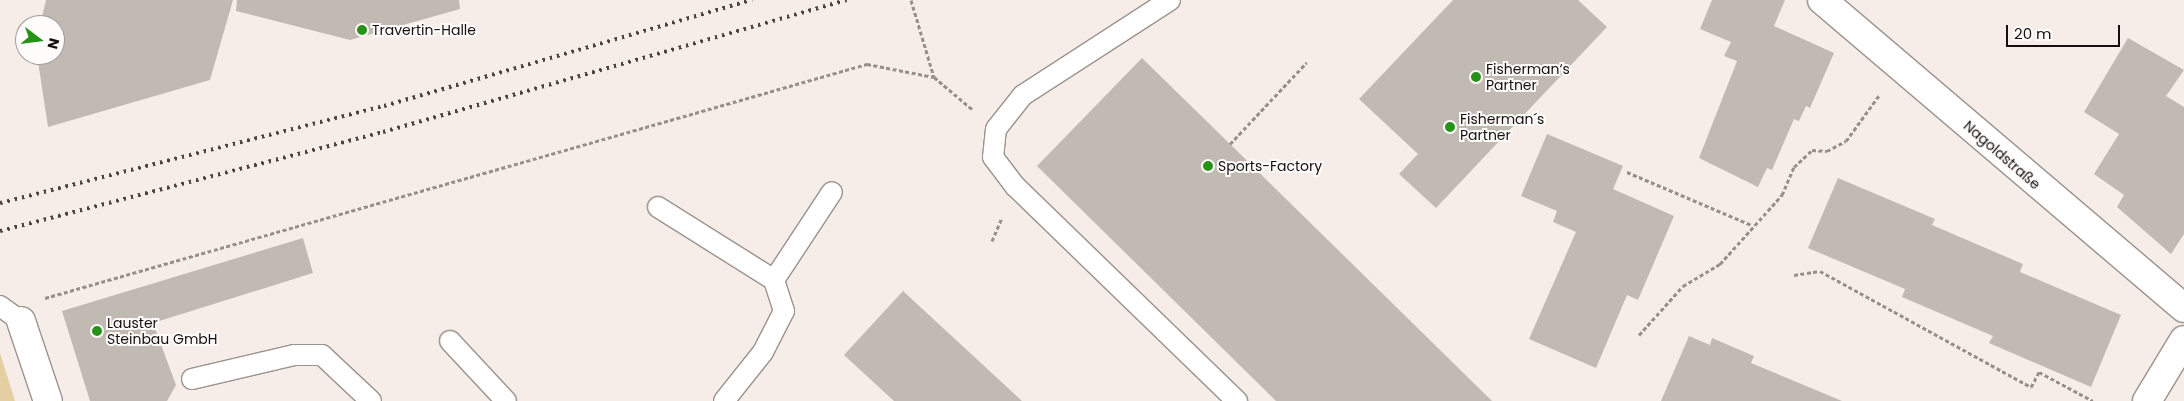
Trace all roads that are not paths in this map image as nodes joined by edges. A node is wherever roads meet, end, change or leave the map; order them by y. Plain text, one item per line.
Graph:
1 (1170, 0) edge
2 (1822, 0) edge
3 (832, 192) dead end
4 (658, 207) dead end
5 (774, 280) junction
6 (2184, 308) edge
7 (10, 313) edge
8 (2184, 340) edge
9 (450, 342) dead end
10 (192, 379) dead end
11 (48, 401) edge
12 (370, 401) edge
13 (506, 401) edge
14 (724, 401) edge
15 (1237, 401) edge
16 (2147, 401) edge

1 - 15 lane
2 - 6 street, Nagoldstraße
3 - 5 lane
4 - 5 lane
5 - 14 lane
7 - 11 street
8 - 16 street
9 - 13 lane
10 - 12 lane

